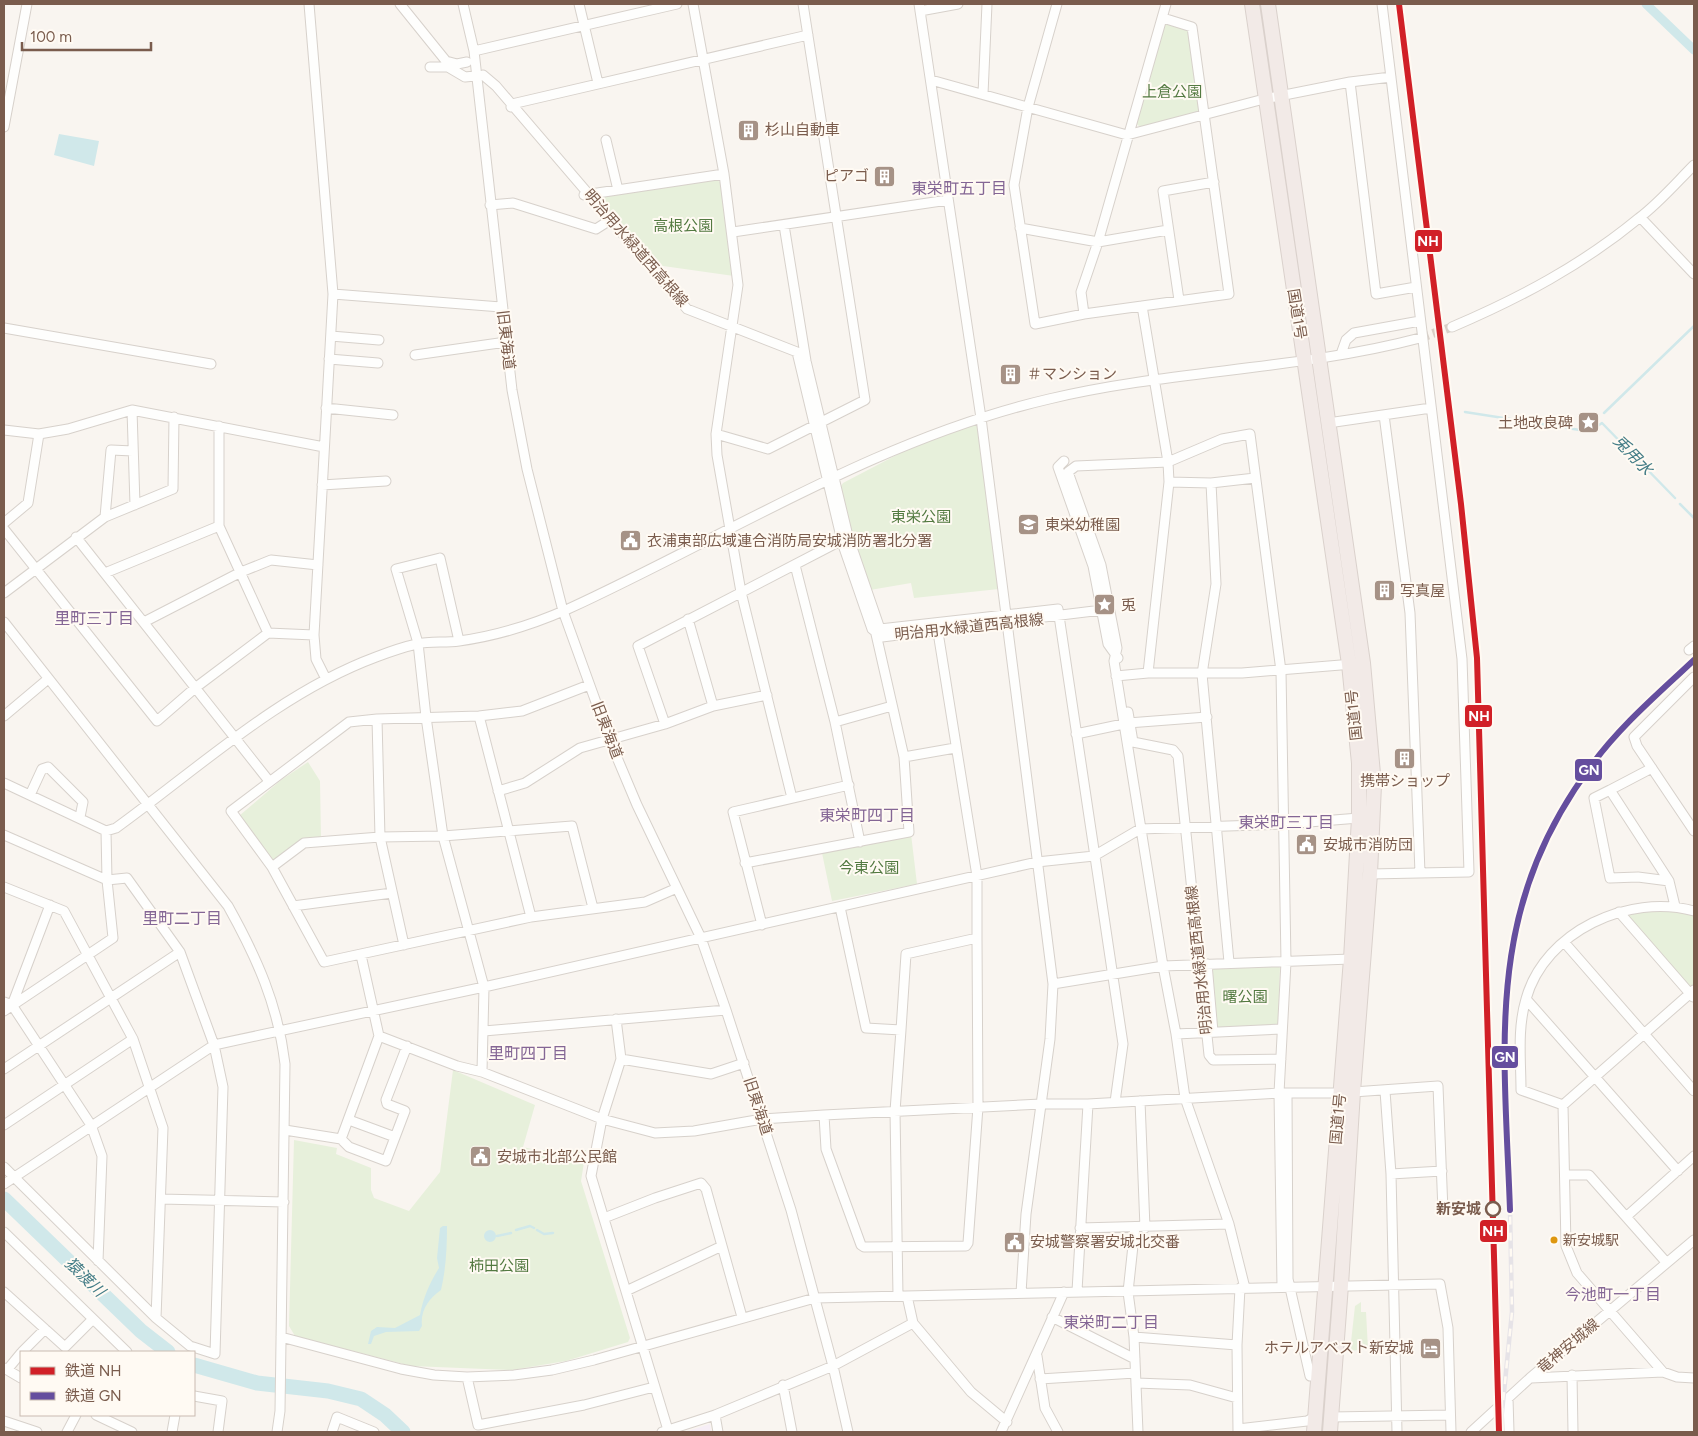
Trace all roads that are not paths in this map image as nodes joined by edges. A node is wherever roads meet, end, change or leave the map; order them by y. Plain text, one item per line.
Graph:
1 (27, 4) edge
2 (309, 4) edge
3 (400, 4) edge
4 (463, 4) edge
5 (579, 4) edge
6 (677, 4) edge
7 (694, 4) edge
8 (803, 4) edge
9 (958, 4) edge
10 (987, 4) edge
11 (1057, 4) edge
12 (1166, 4) edge
13 (1252, 4) edge
14 (1268, 4) edge
15 (1382, 4) edge
16 (920, 7) edge
17 (1163, 18) junction
18 (584, 26) junction
19 (808, 35) junction
20 (474, 51) junction
21 (704, 59) junction
22 (467, 62) dead end
23 (430, 66) dead end
24 (479, 75) junction
25 (1391, 77) junction
26 (931, 80) junction
27 (1350, 82) junction
28 (598, 83) junction
29 (983, 94) junction
30 (1281, 96) junction
31 (1264, 100) junction
32 (512, 104) junction
33 (1028, 107) junction
34 (1205, 115) junction
35 (4, 127) edge
36 (1127, 134) junction
37 (606, 140) dead end
38 (1694, 166) edge
39 (724, 174) junction
40 (1214, 182) junction
41 (618, 190) junction
42 (586, 194) junction
43 (948, 200) junction
44 (490, 205) junction
45 (837, 216) junction
46 (1641, 218) junction
47 (607, 222) junction
48 (784, 225) junction
49 (1020, 228) junction
50 (1168, 230) junction
51 (733, 232) junction
52 (1098, 242) junction
53 (1694, 274) edge
54 (1416, 287) junction
55 (333, 294) junction
56 (1179, 300) junction
57 (1142, 306) junction
58 (501, 307) junction
59 (1084, 314) junction
60 (1420, 321) junction
61 (1452, 327) tunnel mouth
62 (4, 328) edge
63 (733, 330) junction
64 (331, 336) junction
65 (1420, 338) tunnel mouth
66 (379, 340) dead end
67 (506, 342) junction
68 (1341, 354) junction
69 (415, 355) dead end
70 (1320, 358) junction
71 (329, 359) junction
72 (802, 359) junction
73 (1304, 360) junction
74 (378, 363) dead end
75 (211, 364) dead end
76 (1155, 381) junction
77 (326, 408) junction
78 (1431, 408) junction
79 (132, 410) junction
80 (393, 415) dead end
81 (1384, 415) junction
82 (174, 417) junction
83 (981, 418) junction
84 (1328, 422) junction
85 (818, 425) junction
86 (219, 426) junction
87 (4, 430) edge
88 (38, 434) junction
89 (716, 434) junction
90 (324, 447) junction
91 (133, 451) junction
92 (1064, 461) dead end
93 (1168, 462) junction
94 (831, 478) junction
95 (1255, 478) junction
96 (386, 481) dead end
97 (1169, 482) junction
98 (1211, 483) junction
99 (322, 485) junction
100 (135, 505) junction
101 (105, 517) junction
102 (4, 523) edge
103 (219, 526) junction
104 (729, 528) junction
105 (4, 529) edge
106 (76, 537) junction
107 (845, 538) junction
108 (318, 565) junction
109 (795, 565) junction
110 (36, 568) junction
111 (105, 572) junction
112 (241, 572) junction
113 (741, 592) junction
114 (4, 593) edge
115 (1102, 610) junction
116 (563, 611) junction
117 (1059, 616) junction
118 (688, 619) junction
119 (1006, 619) junction
120 (4, 622) edge
121 (144, 622) junction
122 (937, 627) junction
123 (878, 631) junction
124 (268, 633) junction
125 (314, 636) junction
126 (459, 641) junction
127 (418, 643) junction
128 (1115, 654) junction
129 (1363, 663) junction
130 (1349, 664) junction
131 (1280, 671) junction
132 (1148, 673) junction
133 (1202, 674) junction
134 (1119, 676) junction
135 (1694, 677) edge
136 (326, 678) junction
137 (48, 679) junction
138 (590, 686) junction
139 (195, 688) junction
140 (767, 695) junction
141 (713, 706) junction
142 (892, 706) junction
143 (5, 712) edge
144 (480, 716) junction
145 (426, 717) junction
146 (1206, 717) junction
147 (378, 718) junction
148 (835, 722) junction
149 (665, 724) junction
150 (1127, 724) junction
151 (1076, 734) junction
152 (236, 739) junction
153 (610, 741) junction
154 (955, 748) junction
155 (904, 757) junction
156 (1652, 768) junction
157 (270, 781) junction
158 (4, 783) edge
159 (849, 785) junction
160 (498, 790) junction
161 (1610, 790) junction
162 (30, 795) junction
163 (792, 798) junction
164 (149, 805) junction
165 (80, 817) junction
166 (1359, 818) junction
167 (1215, 824) junction
168 (1284, 824) junction
169 (1185, 826) junction
170 (1140, 829) junction
171 (509, 830) junction
172 (106, 831) junction
173 (1694, 831) edge
174 (4, 835) edge
175 (443, 836) junction
176 (380, 838) junction
177 (860, 842) junction
178 (1094, 856) junction
179 (1037, 862) junction
180 (745, 863) junction
181 (272, 867) junction
182 (1420, 873) junction
183 (1370, 874) junction
184 (977, 876) junction
185 (107, 880) junction
186 (1669, 881) junction
187 (677, 888) junction
188 (5, 890) edge
189 (392, 893) junction
190 (50, 905) junction
191 (293, 906) junction
192 (1675, 906) junction
193 (840, 907) junction
194 (594, 908) junction
195 (1694, 911) edge
196 (1620, 912) junction
197 (531, 917) junction
198 (762, 925) junction
199 (469, 930) junction
200 (701, 938) junction
201 (977, 938) junction
202 (1564, 942) junction
203 (404, 945) junction
204 (180, 952) junction
205 (362, 955) junction
206 (89, 956) junction
207 (1351, 959) junction
208 (1229, 962) junction
209 (1286, 962) junction
210 (1204, 964) junction
211 (1163, 966) junction
212 (1111, 974) junction
213 (1052, 984) junction
214 (484, 987) junction
215 (1693, 994) edge
216 (112, 997) junction
217 (1526, 999) junction
218 (8, 1004) edge
219 (726, 1010) junction
220 (4, 1011) edge
221 (374, 1011) junction
222 (616, 1020) junction
223 (1282, 1029) junction
224 (901, 1030) junction
225 (281, 1031) junction
226 (484, 1031) junction
227 (1210, 1032) junction
228 (1176, 1034) junction
229 (1644, 1034) junction
230 (379, 1036) junction
231 (134, 1039) junction
232 (40, 1045) junction
233 (214, 1045) junction
234 (406, 1046) junction
235 (621, 1059) junction
236 (1282, 1059) junction
237 (744, 1063) junction
238 (4, 1069) edge
239 (482, 1072) junction
240 (1595, 1077) junction
241 (64, 1085) junction
242 (149, 1088) junction
243 (1385, 1091) junction
244 (1694, 1091) edge
245 (1347, 1092) junction
246 (1283, 1093) junction
247 (1184, 1098) junction
248 (1140, 1101) junction
249 (1114, 1102) junction
250 (1041, 1104) junction
251 (1088, 1104) junction
252 (1563, 1106) junction
253 (978, 1107) junction
254 (895, 1111) junction
255 (824, 1115) junction
256 (602, 1119) junction
257 (762, 1119) junction
258 (348, 1120) junction
259 (4, 1125) edge
260 (91, 1125) junction
261 (285, 1130) junction
262 (395, 1137) junction
263 (341, 1139) junction
264 (1694, 1156) edge
265 (4, 1167) edge
266 (1442, 1171) junction
267 (1678, 1171) junction
268 (1391, 1174) junction
269 (1565, 1175) junction
270 (10, 1180) edge
271 (161, 1199) junction
272 (220, 1202) junction
273 (284, 1202) junction
274 (1443, 1211) dead end
275 (1627, 1216) junction
276 (604, 1218) junction
277 (1229, 1224) junction
278 (1140, 1227) junction
279 (1080, 1228) junction
280 (4, 1232) edge
281 (1694, 1240) edge
282 (722, 1246) junction
283 (897, 1247) junction
284 (98, 1261) junction
285 (1666, 1262) junction
286 (1341, 1285) junction
287 (1393, 1285) junction
288 (1325, 1286) junction
289 (1286, 1287) junction
290 (1243, 1288) junction
291 (626, 1291) junction
292 (1077, 1291) junction
293 (4, 1292) edge
294 (1064, 1292) junction
295 (1128, 1292) junction
296 (1021, 1293) junction
297 (898, 1296) junction
298 (908, 1296) junction
299 (815, 1298) junction
300 (1610, 1310) junction
301 (742, 1317) junction
302 (1052, 1317) junction
303 (156, 1318) junction
304 (92, 1319) junction
305 (913, 1323) junction
306 (45, 1329) junction
307 (281, 1337) junction
308 (1134, 1337) junction
309 (642, 1345) junction
310 (1237, 1345) junction
311 (24, 1351) edge
312 (127, 1351) edge
313 (20, 1355) edge
314 (1037, 1356) junction
315 (1135, 1359) junction
316 (833, 1366) junction
317 (6, 1369) edge
318 (1664, 1372) junction
319 (1135, 1373) junction
320 (1572, 1375) junction
321 (1310, 1376) dead end
322 (20, 1377) edge
323 (467, 1377) junction
324 (1530, 1378) junction
325 (1694, 1378) edge
326 (1040, 1379) junction
327 (1136, 1383) junction
328 (783, 1385) junction
329 (654, 1387) junction
330 (195, 1396) edge
331 (1237, 1398) junction
332 (1508, 1398) junction
333 (715, 1415) junction
334 (1450, 1415) junction
335 (75, 1416) edge
336 (98, 1416) edge
337 (175, 1416) edge
338 (1396, 1416) junction
339 (1315, 1417) junction
340 (1331, 1418) junction
341 (4, 1422) edge
342 (1008, 1422) junction
343 (1238, 1430) edge
344 (665, 1431) edge
345 (37, 1432) edge
346 (67, 1432) edge
347 (132, 1432) edge
348 (172, 1432) edge
349 (218, 1432) edge
350 (277, 1432) edge
351 (332, 1432) edge
352 (374, 1432) edge
353 (718, 1432) edge
354 (792, 1432) edge
355 (848, 1432) edge
356 (1001, 1432) edge
357 (1058, 1432) edge
358 (1138, 1432) edge
359 (1314, 1432) edge
360 (1330, 1432) edge
361 (1397, 1432) edge
362 (1451, 1432) edge
363 (1471, 1432) edge
364 (1509, 1432) edge
365 (1573, 1432) edge

1 - 35 street
2 - 55 street
3 - 22 street
4 - 20 street, 旧東海道
5 - 18 street
6 - 18 street
7 - 21 street
8 - 19 street
9 - 16 street
10 - 29 street
11 - 33 street
12 - 17 street
13 - 31 highway, 国道1号
14 - 30 highway, 国道1号
15 - 25 street
16 - 26 street
17 - 34 street
17 - 36 street
18 - 20 street
18 - 28 street
19 - 21 street
19 - 45 street
20 - 24 street, 旧東海道
21 - 28 street
21 - 39 street
23 - 24 street
24 - 32 street
24 - 44 street, 旧東海道
25 - 27 street
25 - 54 street
26 - 29 street
26 - 43 street
27 - 30 street
27 - 54 street
28 - 32 street
29 - 33 street
30 - 31 street
30 - 70 highway, 国道1号
31 - 34 street
31 - 73 highway, 国道1号
32 - 42 street
33 - 36 street
33 - 49 street
34 - 36 street
34 - 40 street
36 - 52 street
37 - 41 street
38 - 46 street
39 - 41 street
39 - 51 street
40 - 50 street
40 - 56 street
41 - 42 street
42 - 47 street
42 - 63 street, 明治用水緑道西高根線
43 - 45 street
43 - 83 street
44 - 47 street
44 - 58 street, 旧東海道
45 - 48 street
45 - 85 street
46 - 53 street
46 - 61 street
47 - 63 street
48 - 51 street
48 - 72 street, 明治用水緑道西高根線
49 - 52 street
49 - 59 street
50 - 52 street
50 - 56 street
51 - 63 street
52 - 59 street
54 - 60 street
55 - 58 street
55 - 64 street
56 - 57 street
57 - 59 street
57 - 76 street
58 - 67 street, 旧東海道
60 - 68 street
60 - 78 street
62 - 75 street
63 - 72 street
63 - 89 street
64 - 66 street
64 - 71 street
65 - 68 street
67 - 69 street
67 - 116 street, 旧東海道
68 - 70 street
70 - 73 street
70 - 84 highway, 国道1号
71 - 74 street
71 - 77 street
72 - 85 street, 明治用水緑道西高根線
73 - 76 street
73 - 130 highway, 国道1号
76 - 83 street
76 - 93 street
77 - 80 street
77 - 90 street
78 - 81 street
78 - 182 street
79 - 82 street
79 - 88 street
79 - 91 street
81 - 84 street
81 - 182 street
82 - 86 street
82 - 100 street
83 - 94 street
83 - 119 street
84 - 129 highway, 国道1号
85 - 89 street
85 - 94 street, 明治用水緑道西高根線
86 - 90 street
86 - 103 street
87 - 88 street
88 - 102 street
89 - 104 street
90 - 99 street
91 - 100 street
91 - 101 street
92 - 115 street
93 - 95 street
93 - 97 street
93 - 128 street
94 - 104 street
94 - 107 street, 明治用水緑道西高根線
95 - 98 street
95 - 131 street
96 - 99 street
97 - 98 street
97 - 132 street
98 - 133 street
99 - 108 street
100 - 101 street
101 - 106 street
103 - 111 street
103 - 112 street
104 - 113 street
104 - 116 street
105 - 110 street
106 - 110 street
106 - 111 street
107 - 109 street
107 - 123 street, 明治用水緑道西高根線
108 - 112 street
108 - 125 street
109 - 113 street
109 - 148 street
110 - 114 street
110 - 139 street
111 - 121 street
112 - 121 street
112 - 124 street
113 - 118 street
113 - 140 street
115 - 117 street, 明治用水緑道西高根線
115 - 128 street, 明治用水緑道西高根線
116 - 126 street
116 - 138 street, 旧東海道
117 - 119 street, 明治用水緑道西高根線
117 - 151 street
118 - 141 street
118 - 149 street
119 - 122 street, 明治用水緑道西高根線
119 - 179 street
120 - 137 street
121 - 139 street
122 - 123 street, 明治用水緑道西高根線
122 - 154 street
123 - 142 street
124 - 125 street
124 - 139 street
125 - 136 street
126 - 127 street
126 - 127 street
127 - 136 street
127 - 145 street
128 - 134 street, 明治用水緑道西高根線
129 - 130 street
129 - 183 highway, 国道1号
130 - 131 street
130 - 166 highway, 国道1号
131 - 133 street
131 - 168 street
132 - 133 street
132 - 134 street
133 - 146 street
134 - 150 street, 明治用水緑道西高根線
135 - 156 street
136 - 152 street
137 - 143 street
137 - 164 street
138 - 144 street
138 - 153 street, 旧東海道
139 - 152 street
140 - 141 street
140 - 163 street
141 - 149 street
142 - 148 street
142 - 155 street
144 - 145 street
144 - 160 street
145 - 147 street
145 - 175 street
146 - 150 street
146 - 167 street
147 - 157 street
147 - 176 street
148 - 159 street
149 - 153 street
150 - 151 street
150 - 169 street, 明治用水緑道西高根線
150 - 170 street
151 - 178 street
152 - 157 street
152 - 164 street
153 - 160 street
153 - 187 street, 旧東海道
154 - 155 street
154 - 184 street
155 - 177 street
156 - 161 street
156 - 173 street
157 - 181 street
158 - 162 street
159 - 163 street
159 - 177 street
160 - 171 street
161 - 186 street
161 - 186 street
162 - 165 street
162 - 165 street
163 - 180 street
164 - 172 street
164 - 225 street
165 - 172 street
166 - 168 street
166 - 207 highway, 国道1号
167 - 168 street
167 - 169 street
167 - 208 street
168 - 209 street
169 - 170 street
169 - 210 street, 明治用水緑道西高根線
170 - 178 street
170 - 211 street
171 - 175 street
171 - 194 street
171 - 197 street
172 - 185 street
174 - 185 street
175 - 176 street
175 - 199 street
176 - 181 street
176 - 189 street
177 - 180 street
178 - 179 street
178 - 212 street
179 - 184 street
179 - 213 street
180 - 198 street
181 - 191 street
182 - 183 street
183 - 245 highway, 国道1号
184 - 193 street
184 - 201 street
185 - 204 street
185 - 206 street
186 - 192 street
187 - 194 street
187 - 200 street, 旧東海道
188 - 190 street
189 - 191 street
189 - 203 street
190 - 206 street
190 - 218 street
191 - 205 street
192 - 195 street
192 - 196 street
193 - 198 street
193 - 224 street
194 - 197 street
196 - 202 street
196 - 215 street
197 - 199 street
198 - 200 street
199 - 203 street
199 - 214 street
200 - 214 street
200 - 219 street, 旧東海道
201 - 224 street
201 - 253 street
202 - 217 street
202 - 229 street
203 - 205 street
204 - 216 street
204 - 233 street
205 - 221 street
206 - 216 street
206 - 218 street
207 - 209 street
207 - 245 highway, 国道1号
208 - 209 street
208 - 210 street
209 - 223 street
210 - 211 street
210 - 227 street, 明治用水緑道西高根線
211 - 212 street
211 - 228 street
212 - 213 street
212 - 249 street
213 - 250 street
214 - 221 street
214 - 226 street
215 - 229 street
216 - 231 street
216 - 232 street
217 - 240 street
217 - 252 street
218 - 220 street
218 - 232 street
219 - 222 street
219 - 237 street, 旧東海道
221 - 225 street
221 - 230 street
222 - 226 street
222 - 235 street
223 - 227 street
223 - 236 street
224 - 254 street
225 - 233 street
225 - 261 street
226 - 239 street
227 - 228 street
227 - 236 street, 明治用水緑道西高根線
228 - 247 street
229 - 240 street
229 - 244 street
230 - 234 street
230 - 258 street
231 - 241 street
231 - 242 street
232 - 238 street
232 - 241 street
233 - 242 street
233 - 272 street
234 - 239 street
234 - 262 street
235 - 237 street
235 - 256 street
236 - 246 street
237 - 257 street, 旧東海道
239 - 256 street
240 - 252 street
240 - 267 street
241 - 259 street
241 - 260 street
242 - 260 street
242 - 271 street
243 - 245 street
243 - 266 street
243 - 268 street
245 - 246 street
245 - 286 highway, 国道1号
245 - 288 highway, 国道1号
246 - 247 street
246 - 289 street
247 - 248 street
247 - 277 street
248 - 249 street
248 - 278 street
249 - 251 street
250 - 251 street
250 - 253 street
250 - 296 street
251 - 279 street
252 - 269 street
253 - 254 street
253 - 283 street
254 - 255 street
254 - 283 street
255 - 257 street
255 - 283 street
256 - 257 street
256 - 276 street
257 - 299 street, 旧東海道
258 - 262 street
258 - 263 street
260 - 270 street
260 - 284 street
261 - 263 street
261 - 273 street
262 - 263 street
264 - 267 street
265 - 270 street
266 - 268 street
266 - 274 street
267 - 275 street
268 - 287 street
269 - 275 street
269 - 300 street
270 - 284 street
271 - 272 street
271 - 303 street
272 - 273 street
272 - 303 street
273 - 307 street
275 - 285 street
276 - 282 street
276 - 291 street
277 - 278 street
277 - 290 street
278 - 279 street
278 - 295 street
279 - 292 street
280 - 304 street
281 - 285 street, 竜神安城線
282 - 291 street
282 - 301 street
283 - 297 street
284 - 303 street
285 - 300 street, 竜神安城線
286 - 287 street
286 - 288 street
286 - 340 highway, 国道1号
287 - 334 street
287 - 338 street
288 - 289 street
288 - 339 highway, 国道1号
289 - 290 street
289 - 321 street
290 - 295 street
290 - 310 street
291 - 309 street
292 - 294 street
292 - 295 street
293 - 306 street
294 - 296 street
294 - 302 street
295 - 308 street
296 - 298 street
297 - 298 street
297 - 299 street
298 - 305 street
299 - 301 street
299 - 316 street, 旧東海道
300 - 318 street
300 - 324 street, 竜神安城線
301 - 309 street
302 - 314 street
302 - 315 street
304 - 306 street
304 - 312 street
305 - 316 street
305 - 342 street
306 - 311 street
307 - 323 street
307 - 350 street
308 - 310 street
308 - 315 street
309 - 323 street
309 - 329 street
310 - 331 street
313 - 317 street
314 - 326 street
314 - 342 street
315 - 319 street
316 - 328 street
316 - 355 street, 旧東海道
317 - 322 street
318 - 320 street
318 - 325 street
319 - 326 street
319 - 327 street
320 - 324 street
320 - 365 street
323 - 329 street
324 - 332 street, 竜神安城線
326 - 357 street
327 - 331 street
327 - 358 street
328 - 333 street
328 - 354 street
329 - 344 street
330 - 349 street
331 - 343 street
332 - 363 street, 竜神安城線
332 - 364 street
333 - 344 street
333 - 353 street
334 - 338 street
334 - 362 street
335 - 346 street
336 - 347 street
337 - 348 street
338 - 340 street
338 - 361 street
339 - 343 street
339 - 359 highway, 国道1号
340 - 360 highway, 国道1号
341 - 345 street
342 - 356 street
351 - 352 street

